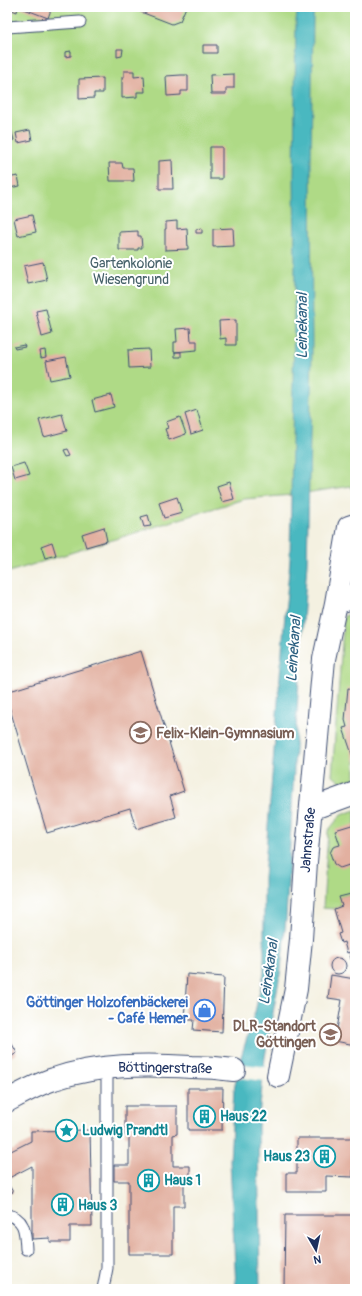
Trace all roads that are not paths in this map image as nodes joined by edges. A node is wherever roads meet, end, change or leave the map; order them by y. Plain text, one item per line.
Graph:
1 (80, 22) dead end
2 (7, 27) edge
3 (355, 525) edge
4 (345, 600) edge
5 (355, 793) edge
6 (311, 809) junction
7 (107, 1068) junction
8 (234, 1070) dead end
9 (278, 1076) dead end
10 (7, 1101) edge
11 (7, 1215) edge
12 (26, 1249) dead end
13 (103, 1289) edge

1 - 2 lane
3 - 4 street, Jahnstraße
4 - 6 street, Jahnstraße
5 - 6 street
6 - 9 street, Jahnstraße
7 - 8 street, Böttingerstraße
7 - 10 street, Böttingerstraße
7 - 13 lane
11 - 12 lane

